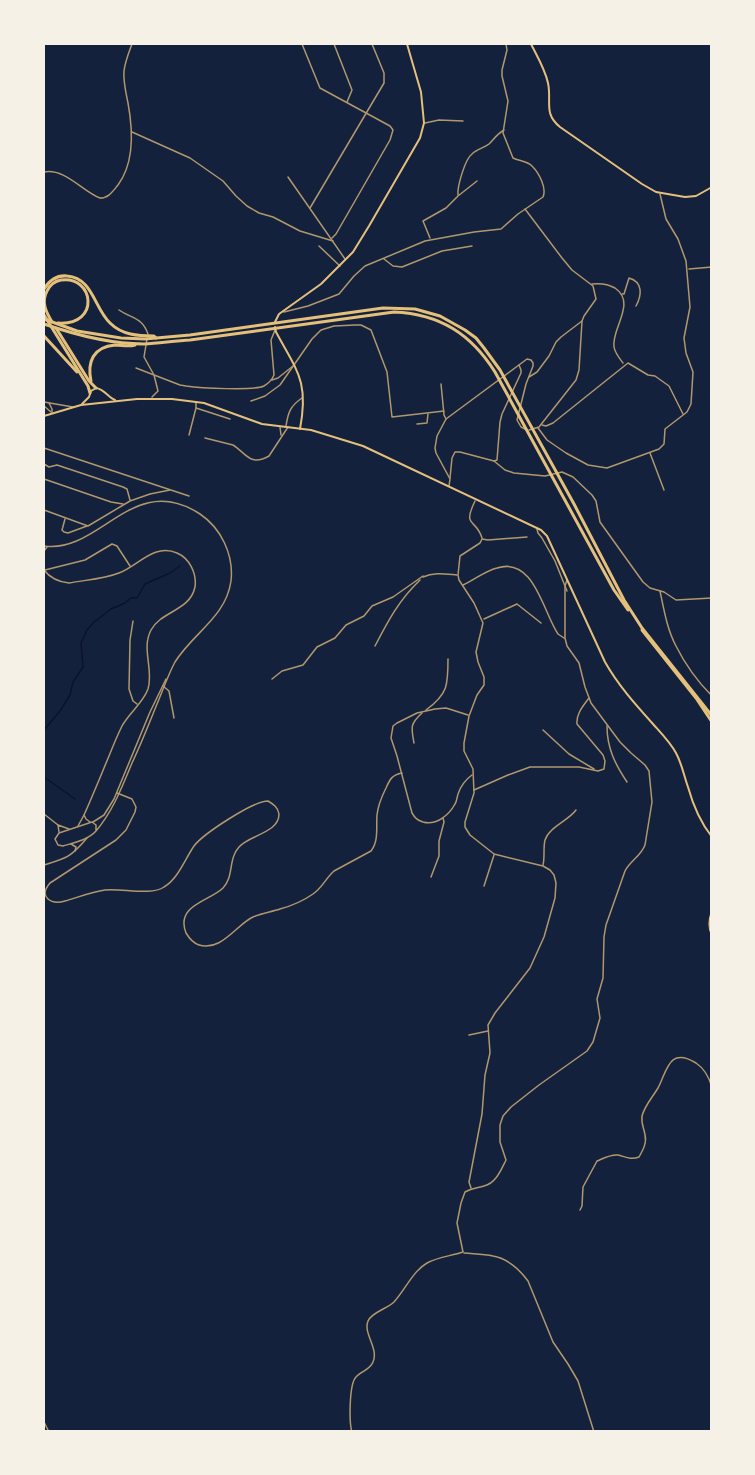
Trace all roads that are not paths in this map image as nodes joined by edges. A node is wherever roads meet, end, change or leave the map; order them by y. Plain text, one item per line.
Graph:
1 (132, 44) edge
2 (302, 44) edge
3 (334, 44) edge
4 (372, 44) edge
5 (407, 44) edge
6 (506, 44) edge
7 (531, 44) edge
8 (347, 102) junction
9 (366, 113) junction
10 (463, 121) dead end
11 (424, 123) junction
12 (504, 130) junction
13 (131, 131) junction
14 (44, 172) edge
15 (288, 177) dead end
16 (477, 181) dead end
17 (711, 187) edge
18 (659, 192) junction
19 (458, 196) junction
20 (310, 208) junction
21 (525, 209) junction
22 (431, 239) junction
23 (332, 240) junction
24 (319, 246) dead end
25 (472, 246) dead end
26 (384, 258) junction
27 (346, 260) junction
28 (340, 266) junction
29 (711, 267) edge
30 (687, 269) junction
31 (591, 284) junction
32 (44, 289) edge
33 (621, 295) junction
34 (295, 302) junction
35 (308, 306) junction
36 (636, 306) dead end
37 (299, 309) junction
38 (119, 310) dead end
39 (279, 314) junction
40 (44, 317) edge
41 (582, 321) junction
42 (44, 324) edge
43 (64, 325) junction
44 (275, 329) junction
45 (44, 336) edge
46 (136, 339) junction
47 (295, 365) junction
48 (519, 365) junction
49 (625, 365) junction
50 (136, 368) dead end
51 (154, 375) junction
52 (81, 377) junction
53 (528, 378) junction
54 (272, 380) junction
55 (91, 383) junction
56 (441, 384) dead end
57 (96, 388) junction
58 (104, 393) junction
59 (89, 395) junction
60 (303, 397) junction
61 (151, 398) junction
62 (118, 400) junction
63 (251, 400) dead end
64 (44, 402) edge
65 (48, 402) junction
66 (102, 402) junction
67 (196, 402) junction
68 (95, 403) junction
69 (81, 405) junction
70 (44, 406) edge
71 (74, 407) junction
72 (196, 408) junction
73 (228, 411) junction
74 (444, 411) junction
75 (52, 413) junction
76 (428, 413) junction
77 (684, 415) junction
78 (44, 416) edge
79 (223, 417) junction
80 (230, 419) dead end
81 (446, 419) junction
82 (417, 424) dead end
83 (541, 424) junction
84 (280, 427) junction
85 (287, 427) junction
86 (537, 427) junction
87 (300, 429) junction
88 (189, 435) dead end
89 (281, 436) junction
90 (205, 438) dead end
91 (44, 448) edge
92 (650, 452) junction
93 (494, 461) junction
94 (44, 464) edge
95 (450, 478) junction
96 (44, 479) edge
97 (448, 486) junction
98 (171, 490) junction
99 (664, 490) dead end
100 (189, 496) dead end
101 (476, 500) junction
102 (130, 501) junction
103 (124, 504) junction
104 (112, 505) junction
105 (44, 510) edge
106 (113, 511) junction
107 (66, 518) junction
108 (88, 526) junction
109 (537, 528) junction
110 (526, 537) dead end
111 (482, 539) junction
112 (44, 548) edge
113 (130, 567) junction
114 (44, 570) edge
115 (458, 575) junction
116 (423, 576) junction
117 (567, 579) junction
118 (463, 586) junction
119 (565, 586) junction
120 (571, 587) junction
121 (567, 591) junction
122 (660, 591) junction
123 (573, 592) junction
124 (566, 596) junction
125 (711, 598) edge
126 (483, 620) junction
127 (133, 621) dead end
128 (541, 623) dead end
129 (564, 638) junction
130 (375, 646) dead end
131 (448, 659) dead end
132 (272, 679) dead end
133 (164, 686) junction
134 (711, 696) edge
135 (589, 698) junction
136 (138, 705) junction
137 (424, 711) junction
138 (469, 716) junction
139 (711, 716) edge
140 (174, 718) dead end
141 (711, 722) edge
142 (607, 725) junction
143 (543, 730) dead end
144 (414, 742) dead end
145 (598, 771) junction
146 (402, 773) junction
147 (473, 775) junction
148 (627, 782) dead end
149 (473, 790) junction
150 (118, 793) junction
151 (576, 810) dead end
152 (44, 815) edge
153 (84, 815) junction
154 (443, 818) junction
155 (91, 822) junction
156 (57, 825) junction
157 (77, 828) junction
158 (72, 830) junction
159 (96, 831) junction
160 (58, 833) junction
161 (88, 837) junction
162 (711, 837) edge
163 (70, 844) junction
164 (75, 852) junction
165 (494, 854) junction
166 (44, 865) edge
167 (543, 866) junction
168 (431, 877) dead end
169 (484, 886) dead end
170 (711, 911) edge
171 (711, 934) edge
172 (488, 1031) junction
173 (469, 1035) dead end
174 (711, 1086) edge
175 (471, 1189) junction
176 (580, 1210) dead end
177 (463, 1252) junction
178 (44, 1422) edge
179 (48, 1431) edge
180 (352, 1431) edge
181 (594, 1431) edge

1 - 13 street
2 - 8 street
3 - 8 street
4 - 9 street
5 - 11 main road
6 - 12 street
7 - 18 main road
8 - 9 street
9 - 20 street
9 - 23 street
10 - 11 street
11 - 27 main road
12 - 19 street
12 - 21 street
13 - 14 street
13 - 23 street
15 - 20 street
16 - 19 street
17 - 18 main road
18 - 30 street
19 - 22 street
20 - 23 street
21 - 22 street
21 - 31 street
22 - 26 street
23 - 27 street
24 - 28 street
25 - 26 street
26 - 35 street
27 - 28 main road
28 - 34 main road
29 - 30 street
30 - 77 street
31 - 33 street
31 - 41 street
32 - 46 highway
33 - 36 street
33 - 49 street
34 - 35 street
34 - 37 street
34 - 39 main road
35 - 37 street
37 - 39 street
38 - 51 street
39 - 44 main road
40 - 43 highway
40 - 52 highway
41 - 53 street
41 - 83 street
42 - 46 highway
43 - 46 highway
43 - 55 highway
44 - 47 main road
44 - 54 street
45 - 52 highway
46 - 55 highway
46 - 139 highway
46 - 141 highway
47 - 54 street
47 - 60 main road
47 - 63 street
47 - 76 street
48 - 53 street
48 - 81 street
48 - 93 street
49 - 77 street
49 - 83 street
50 - 51 street
51 - 54 street
51 - 61 street
52 - 59 highway
53 - 86 street
55 - 57 highway
56 - 74 street
57 - 58 main road
57 - 59 main road
58 - 62 main road
58 - 66 main road
59 - 68 main road
59 - 69 main road
60 - 85 street
60 - 87 main road
61 - 62 main road
61 - 67 main road
62 - 66 main road
64 - 65 street
65 - 71 street
65 - 75 street
66 - 68 main road
67 - 72 street
67 - 73 main road
68 - 69 main road
69 - 71 main road
70 - 75 street
71 - 75 main road
72 - 79 street
72 - 88 street
73 - 79 street
73 - 84 main road
74 - 76 street
74 - 81 street
75 - 78 main road
76 - 82 street
77 - 92 street
79 - 80 street
81 - 95 street
83 - 86 street
84 - 85 main road
84 - 89 street
85 - 87 main road
85 - 89 street
86 - 92 street
87 - 97 main road
89 - 90 street
91 - 98 street
92 - 99 street
93 - 95 street
93 - 122 street
94 - 102 street
95 - 97 street
96 - 104 street
97 - 101 main road
98 - 100 street
98 - 102 street
101 - 109 main road
101 - 111 street
102 - 103 street
103 - 104 street
103 - 106 street
104 - 106 street
105 - 107 street
106 - 108 street
107 - 108 street
107 - 108 street
109 - 117 main road
109 - 119 street
110 - 111 street
111 - 115 street
112 - 133 street
113 - 114 street
113 - 114 street
113 - 136 street
115 - 116 street
115 - 118 street
116 - 130 street
116 - 132 street
117 - 119 street
117 - 120 main road
118 - 126 street
118 - 129 street
119 - 121 street
119 - 124 street
120 - 121 street
120 - 123 main road
121 - 123 street
121 - 124 street
122 - 125 street
122 - 134 street
123 - 162 main road
124 - 129 street
126 - 128 street
126 - 138 street
127 - 136 street
129 - 135 street
131 - 137 street
133 - 140 street
133 - 150 street
135 - 142 street
135 - 145 street
136 - 153 street
137 - 138 street
137 - 144 street
137 - 146 street
138 - 147 street
142 - 148 street
142 - 175 street
143 - 145 street
145 - 149 street
146 - 150 street
146 - 154 street
147 - 149 street
147 - 154 street
149 - 165 street
150 - 155 street
150 - 159 street
151 - 167 street
152 - 156 street
153 - 155 street
153 - 157 street
154 - 168 street
155 - 157 street
155 - 159 street
156 - 158 street
156 - 160 street
157 - 158 street
158 - 160 street
159 - 161 street
160 - 163 street
161 - 163 street
161 - 164 street
163 - 164 street
164 - 166 street
165 - 167 street
165 - 169 street
167 - 172 street
170 - 171 main road
172 - 173 street
172 - 175 street
174 - 176 street
175 - 177 street
177 - 180 street
177 - 181 street
178 - 179 street

